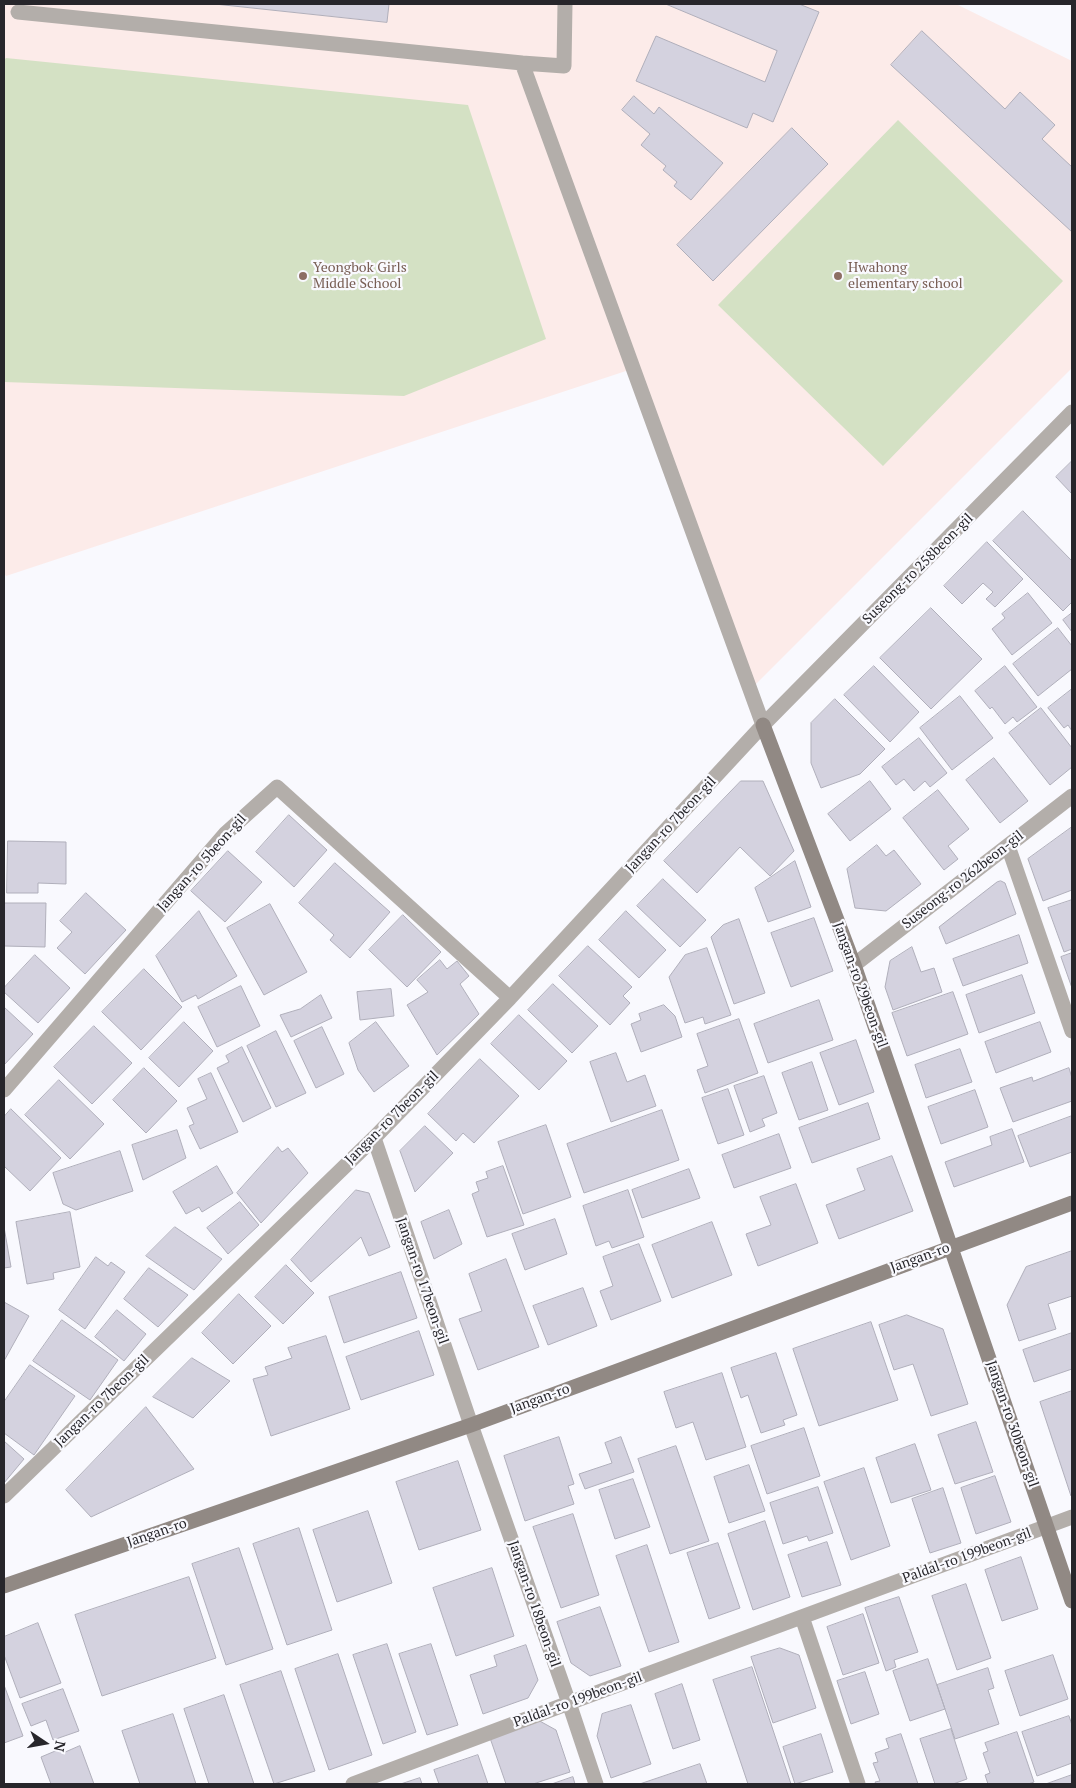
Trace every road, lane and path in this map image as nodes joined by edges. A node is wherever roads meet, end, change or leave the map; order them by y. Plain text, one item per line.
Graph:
1 (565, 4) edge
2 (18, 12) dead end
3 (522, 64) junction
4 (1072, 412) edge
5 (763, 725) junction
6 (1072, 796) edge
7 (1008, 846) junction
8 (854, 965) junction
9 (510, 998) junction
10 (1072, 1031) edge
11 (4, 1090) edge
12 (374, 1138) junction
13 (1072, 1203) edge
14 (952, 1246) junction
15 (471, 1424) junction
16 (4, 1496) edge
17 (1072, 1517) edge
18 (1047, 1526) junction
19 (4, 1586) edge
20 (1072, 1601) edge
21 (802, 1617) junction
22 (569, 1703) junction
23 (354, 1784) edge
24 (596, 1784) edge
25 (858, 1784) edge

1 - 3 street
2 - 3 street
3 - 5 street
4 - 5 street, Suseong-ro 258beon-gil
5 - 8 main road, Jangan-ro 29beon-gil
5 - 9 street, Jangan-ro 7beon-gil
6 - 7 street, Suseong-ro 262beon-gil
7 - 8 street, Suseong-ro 262beon-gil
7 - 10 street
8 - 14 main road, Jangan-ro 29beon-gil
9 - 11 street, Jangan-ro 5beon-gil
9 - 12 street, Jangan-ro 7beon-gil
12 - 15 street, Jangan-ro 17beon-gil
12 - 16 street, Jangan-ro 7beon-gil
13 - 14 main road, Jangan-ro
14 - 15 main road, Jangan-ro
14 - 18 main road, Jangan-ro 30beon-gil
15 - 19 main road, Jangan-ro
15 - 22 street, Jangan-ro 18beon-gil
17 - 18 street, Paldal-ro 199beon-gil
18 - 20 main road, Jangan-ro 30beon-gil
18 - 21 street, Paldal-ro 199beon-gil
21 - 22 street, Paldal-ro 199beon-gil
21 - 25 street
22 - 23 street, Paldal-ro 199beon-gil
22 - 24 street, Jangan-ro 18beon-gil

